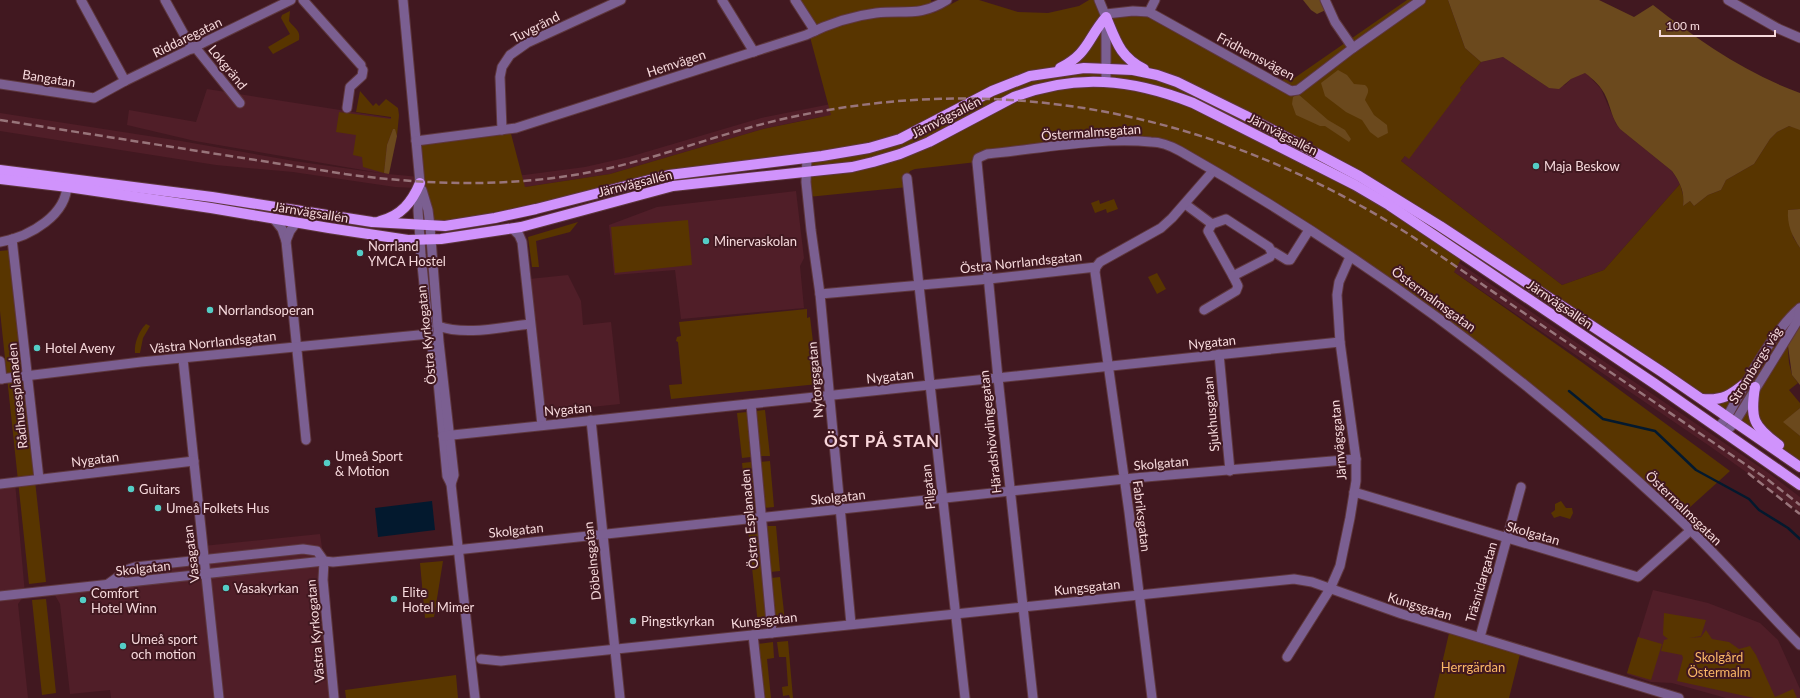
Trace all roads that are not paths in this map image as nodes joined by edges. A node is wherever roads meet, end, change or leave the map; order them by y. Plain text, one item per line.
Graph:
1 (82, 0) edge
2 (165, 0) edge
3 (291, 0) edge
4 (303, 0) edge
5 (403, 0) edge
6 (621, 0) edge
7 (722, 0) edge
8 (795, 0) edge
9 (1099, 0) edge
10 (1155, 0) edge
11 (1325, 0) edge
12 (1422, 0) edge
13 (1728, 0) edge
14 (942, 1) edge
15 (1149, 12) junction
16 (1106, 16) junction
17 (815, 31) junction
18 (1800, 38) edge
19 (194, 48) junction
20 (1353, 48) junction
21 (754, 52) junction
22 (1106, 68) junction
23 (1054, 71) junction
24 (1157, 75) junction
25 (125, 81) junction
26 (1106, 81) junction
27 (0, 84) edge
28 (94, 98) joint
29 (240, 103) dead end
30 (347, 108) dead end
31 (502, 130) junction
32 (416, 141) junction
33 (807, 158) junction
34 (977, 162) joint
35 (0, 170) edge
36 (1213, 171) junction
37 (808, 172) junction
38 (907, 178) dead end
39 (0, 180) edge
40 (68, 183) junction
41 (420, 183) junction
42 (1185, 204) junction
43 (274, 219) junction
44 (372, 222) junction
45 (296, 223) junction
46 (1212, 224) junction
47 (424, 226) junction
48 (512, 228) junction
49 (1309, 230) junction
50 (12, 239) junction
51 (425, 240) junction
52 (286, 241) junction
53 (0, 242) edge
54 (1272, 253) junction
55 (1350, 257) junction
56 (1096, 267) junction
57 (1233, 276) junction
58 (989, 280) junction
59 (920, 285) junction
60 (820, 294) junction
61 (1800, 308) edge
62 (1204, 310) dead end
63 (530, 324) junction
64 (438, 326) junction
65 (429, 334) junction
66 (1340, 342) junction
67 (296, 347) junction
68 (1219, 354) junction
69 (183, 359) junction
70 (0, 361) edge
71 (1110, 366) junction
72 (29, 376) junction
73 (998, 378) junction
74 (1, 379) edge
75 (931, 385) junction
76 (1751, 385) junction
77 (830, 396) junction
78 (1700, 399) junction
79 (751, 404) junction
80 (591, 420) junction
81 (1731, 420) junction
82 (542, 425) junction
83 (1722, 430) junction
84 (446, 435) junction
85 (306, 440) dead end
86 (1356, 459) junction
87 (194, 461) junction
88 (1800, 463) edge
89 (1800, 467) edge
90 (1230, 471) junction
91 (39, 479) junction
92 (1124, 480) junction
93 (0, 484) edge
94 (1800, 485) edge
95 (1521, 488) dead end
96 (1010, 491) junction
97 (1354, 492) junction
98 (942, 498) junction
99 (840, 510) junction
100 (762, 517) junction
101 (1691, 530) junction
102 (602, 534) junction
103 (1507, 538) junction
104 (458, 549) junction
105 (204, 560) junction
106 (324, 561) junction
107 (206, 574) junction
108 (108, 584) junction
109 (1330, 589) junction
110 (1139, 595) junction
111 (0, 596) edge
112 (1024, 607) junction
113 (955, 613) junction
114 (851, 624) junction
115 (772, 633) junction
116 (753, 635) junction
117 (1480, 637) junction
118 (1800, 645) edge
119 (615, 649) junction
120 (1287, 657) dead end
121 (481, 660) dead end
122 (1647, 693) edge
123 (219, 698) edge
124 (334, 698) edge
125 (475, 698) edge
126 (620, 698) edge
127 (760, 698) edge
128 (965, 698) edge
129 (1033, 698) edge
130 (1152, 698) edge
131 (1679, 698) edge

1 - 25 street
2 - 19 street, Lokgränd
3 - 19 street, Riddaregatan
4 - 30 street
5 - 32 street, Östra Kyrkogatan
6 - 31 street, Tuvgränd
7 - 21 street
8 - 17 street
9 - 16 street
10 - 15 street
11 - 20 street
12 - 20 street, Fridhemsvägen
13 - 18 street
14 - 17 street, Hemvägen
15 - 16 street, Fridhemsvägen
15 - 20 street, Fridhemsvägen
16 - 22 street
16 - 23 main road
16 - 24 main road
17 - 21 street, Hemvägen
19 - 25 street, Riddaregatan
19 - 29 street, Lokgränd
21 - 31 street, Hemvägen
22 - 23 main road, Järnvägsallén
22 - 24 main road, Järnvägsallén
22 - 26 street
23 - 33 main road, Järnvägsallén
24 - 78 main road, Järnvägsallén
25 - 28 street, Riddaregatan
26 - 37 main road, Järnvägsallén
26 - 83 main road, Järnvägsallén
27 - 28 street, Bangatan
31 - 32 street, Hemvägen
32 - 41 street, Östra Kyrkogatan
33 - 37 street, Nytorgsgatan
33 - 47 main road, Järnvägsallén
34 - 36 street, Östermalmsgatan
34 - 58 street, Häradshövdingegatan
35 - 40 main road, Järnvägsallén
36 - 42 street, Östra Norrlandsgatan
36 - 49 street, Östermalmsgatan
37 - 48 main road, Järnvägsallén
37 - 60 street, Nytorgsgatan
38 - 59 street, Pilgatan
39 - 40 main road, Järnvägsallén
40 - 43 main road, Järnvägsallén
40 - 44 main road, Järnvägsallén
40 - 50 street
41 - 44 main road
41 - 47 street, Östra Kyrkogatan
42 - 46 street
42 - 56 street, Östra Norrlandsgatan
43 - 45 main road, Järnvägsallén
43 - 52 street
44 - 47 main road, Järnvägsallén
45 - 51 main road, Järnvägsallén
45 - 52 street
46 - 54 street
46 - 57 street
47 - 51 street, Östra Kyrkogatan
48 - 51 main road, Järnvägsallén
48 - 63 street
49 - 54 street
49 - 55 street, Östermalmsgatan
50 - 53 street
50 - 72 street, Rådhusesplanaden
51 - 64 street, Östra Kyrkogatan
51 - 65 street, Östra Kyrkogatan
52 - 67 street
54 - 57 street
55 - 66 street, Järnvägsgatan
55 - 101 street, Östermalmsgatan
56 - 58 street, Östra Norrlandsgatan
56 - 71 street, Fabriksgatan
57 - 62 street
58 - 59 street, Östra Norrlandsgatan
58 - 73 street, Häradshövdingegatan
59 - 60 street, Östra Norrlandsgatan
59 - 75 street, Pilgatan
60 - 77 street, Nytorgsgatan
61 - 76 street, Strombergs väg
63 - 64 street
63 - 82 street
64 - 84 street, Östra Kyrkogatan
65 - 67 street, Västra Norrlandsgatan
65 - 84 street, Östra Kyrkogatan
66 - 68 street, Nygatan
66 - 86 street, Järnvägsgatan
67 - 69 street, Västra Norrlandsgatan
67 - 85 street
68 - 71 street, Nygatan
68 - 90 street, Sjukhusgatan
69 - 72 street, Västra Norrlandsgatan
69 - 87 street, Vasagatan
70 - 74 street, Rådhusesplanaden
71 - 73 street, Nygatan
71 - 92 street, Fabriksgatan
72 - 74 street, Västra Norrlandsgatan
72 - 91 street, Rådhusesplanaden
73 - 75 street, Nygatan
73 - 96 street, Häradshövdingegatan
75 - 77 street, Nygatan
75 - 98 street, Pilgatan
76 - 78 main road
76 - 81 street, Strombergs väg
76 - 88 main road
77 - 79 street, Nygatan
77 - 99 street, Nytorgsgatan
78 - 81 main road, Järnvägsallén
79 - 80 street, Nygatan
79 - 100 street, Östra Esplanaden
80 - 82 street, Nygatan
80 - 102 street, Döbelnsgatan
81 - 83 street, Strombergs väg
81 - 89 main road, Järnvägsallén
82 - 84 street, Nygatan
83 - 94 main road, Järnvägsallén
84 - 104 street, Östra Kyrkogatan
86 - 90 street, Skolgatan
86 - 97 street, Järnvägsgatan
87 - 91 street, Nygatan
87 - 105 street, Vasagatan
90 - 92 street, Skolgatan
91 - 93 street, Nygatan
92 - 96 street, Skolgatan
92 - 110 street, Fabriksgatan
95 - 103 street, Träsnidargatan
96 - 98 street, Skolgatan
96 - 112 street, Häradshövdingegatan
97 - 103 street, Skolgatan
97 - 109 street, Järnvägsgatan
98 - 99 street, Skolgatan
98 - 113 street, Pilgatan
99 - 100 street, Skolgatan
99 - 114 street, Nytorgsgatan
100 - 102 street, Skolgatan
100 - 115 street, Östra Esplanaden
101 - 103 street, Skolgatan
101 - 118 street, Östermalmsgatan
102 - 104 street, Skolgatan
102 - 119 street, Döbelnsgatan
103 - 117 street, Träsnidargatan
104 - 106 street, Skolgatan
104 - 125 street, Östra Kyrkogatan
105 - 106 street, Skolgatan
105 - 107 street, Vasagatan
105 - 108 street, Skolgatan
106 - 107 street, Skolgatan
106 - 124 street, Västra Kyrkogatan
107 - 108 street, Skolgatan
107 - 123 street, Vasagatan
108 - 111 street, Skolgatan
109 - 110 street, Kungsgatan
109 - 117 street, Kungsgatan
109 - 120 street, Järnvägsgatan
110 - 112 street, Kungsgatan
110 - 130 street, Fabriksgatan
112 - 113 street, Kungsgatan
112 - 129 street, Häradshövdingegatan
113 - 114 street, Kungsgatan
113 - 128 street, Pilgatan
114 - 115 street, Kungsgatan
115 - 116 street, Kungsgatan
116 - 119 street, Kungsgatan
116 - 127 street
117 - 122 street, Kungsgatan
119 - 121 street, Kungsgatan
119 - 126 street, Döbelnsgatan
122 - 131 street, Kungsgatan

